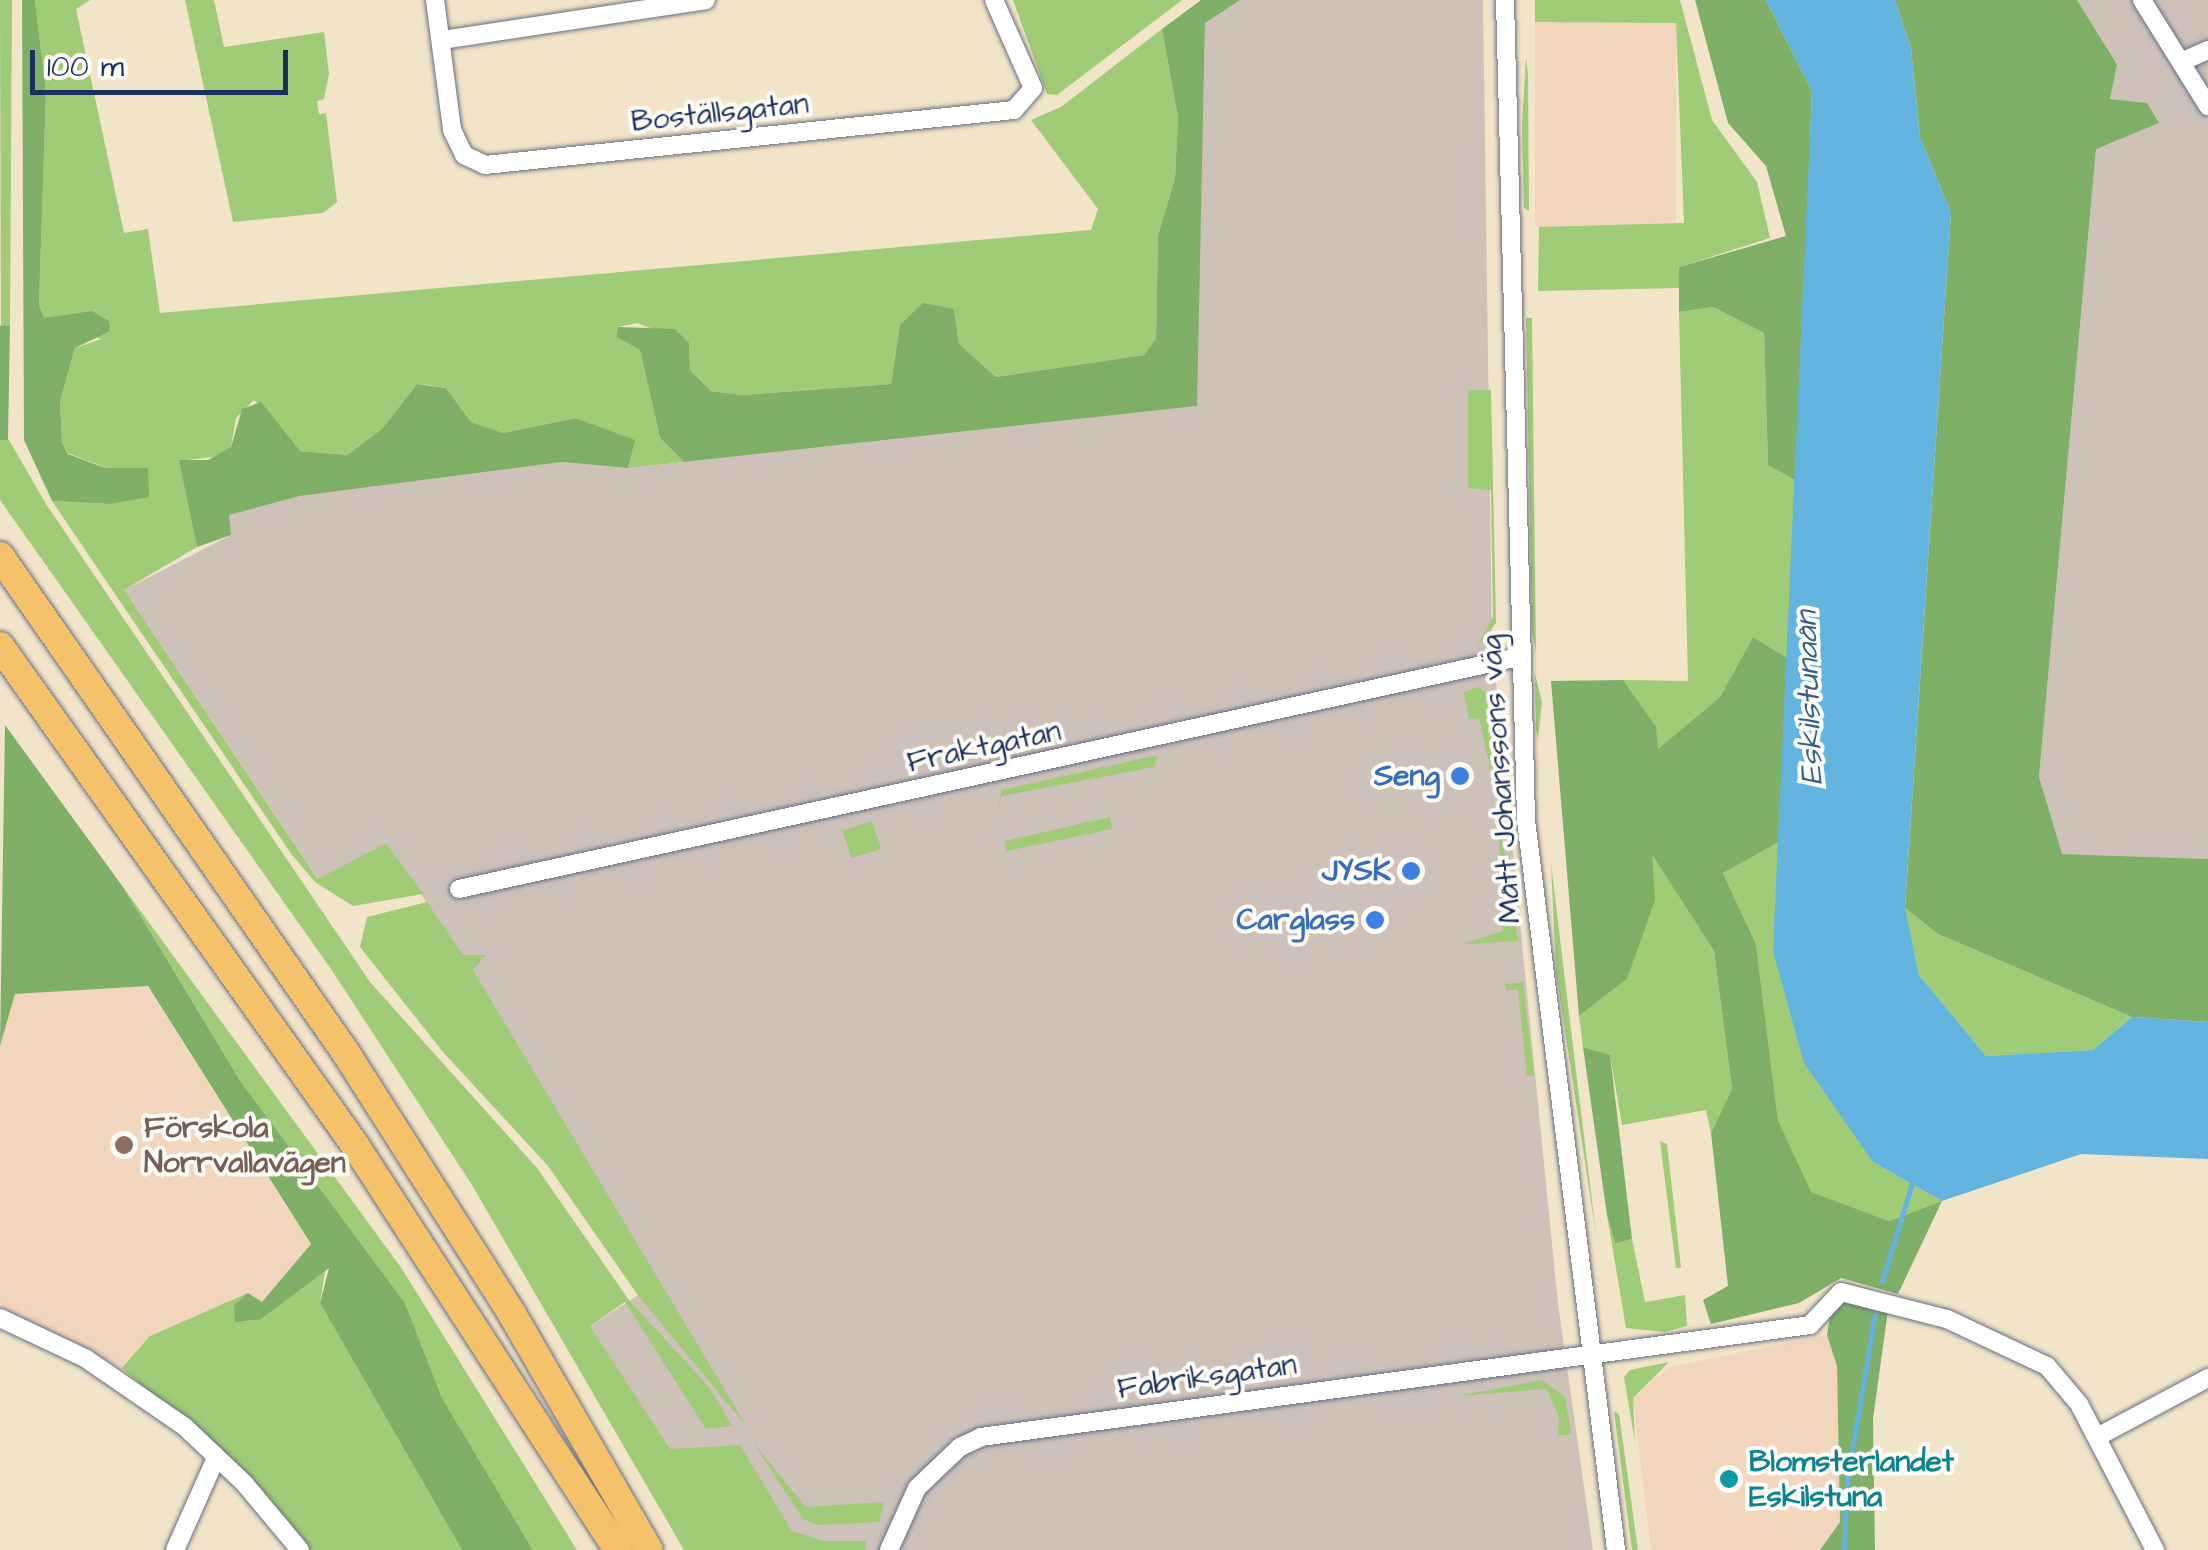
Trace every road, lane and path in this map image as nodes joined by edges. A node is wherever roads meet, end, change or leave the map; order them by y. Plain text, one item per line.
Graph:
1 (435, 0) edge
2 (706, 0) edge
3 (994, 0) edge
4 (1506, 0) edge
5 (2142, 0) edge
6 (442, 40) junction
7 (2208, 50) edge
8 (2181, 62) junction
9 (2208, 106) edge
10 (0, 556) edge
11 (0, 646) edge
12 (1520, 657) junction
13 (459, 889) dead end
14 (0, 1318) edge
15 (1590, 1354) junction
16 (2208, 1378) edge
17 (2097, 1437) junction
18 (216, 1458) junction
19 (174, 1550) edge
20 (300, 1550) edge
21 (618, 1550) edge
22 (649, 1550) edge
23 (888, 1550) edge
24 (1616, 1550) edge
25 (2155, 1550) edge

1 - 6 street, Boställsgatan
2 - 6 street
3 - 6 street, Boställsgatan
4 - 12 street, Mått Johanssons väg
5 - 8 street
7 - 8 street
8 - 9 street
10 - 22 highway
11 - 21 highway
12 - 13 street, Fraktgatan
12 - 15 street, Mått Johanssons väg
14 - 18 street
15 - 17 street, Fabriksgatan
15 - 23 street, Fabriksgatan
15 - 24 street, Mått Johanssons väg
16 - 17 street
17 - 25 street, Fabriksgatan
18 - 19 street
18 - 20 street

